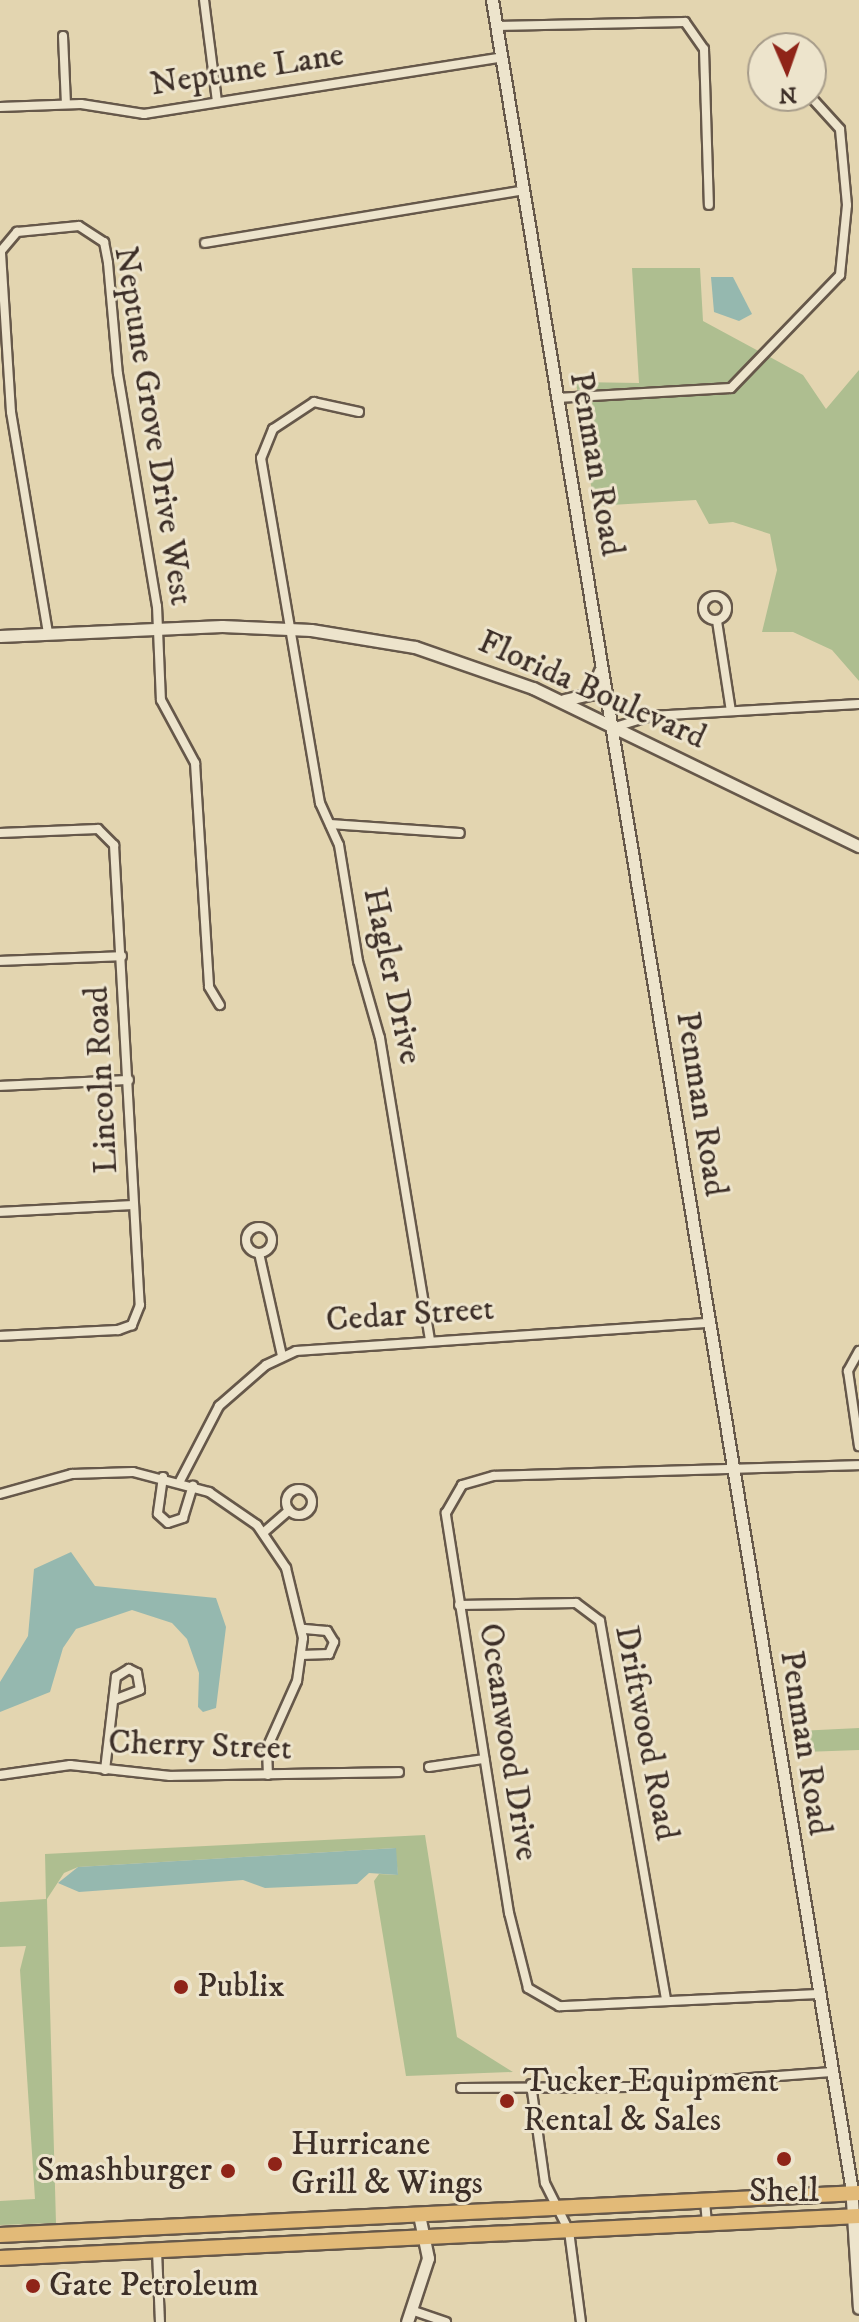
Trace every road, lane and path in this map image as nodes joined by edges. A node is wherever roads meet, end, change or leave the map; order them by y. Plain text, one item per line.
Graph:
1 (204, 0) edge
2 (492, 0) edge
3 (497, 26) junction
4 (63, 36) dead end
5 (502, 57) junction
6 (217, 101) junction
7 (66, 104) junction
8 (0, 107) edge
9 (825, 112) edge
10 (524, 190) junction
11 (709, 205) dead end
12 (205, 243) dead end
13 (557, 398) junction
14 (359, 412) dead end
15 (717, 621) dead end
16 (157, 628) junction
17 (293, 628) junction
18 (48, 633) junction
19 (0, 636) edge
20 (601, 658) junction
21 (557, 700) junction
22 (859, 704) edge
23 (731, 711) junction
24 (612, 728) junction
25 (330, 824) junction
26 (0, 833) edge
27 (460, 833) dead end
28 (859, 846) edge
29 (122, 956) junction
30 (0, 961) edge
31 (220, 1005) dead end
32 (129, 1080) junction
33 (0, 1086) edge
34 (134, 1205) junction
35 (0, 1212) edge
36 (259, 1253) dead end
37 (709, 1323) junction
38 (0, 1336) edge
39 (430, 1339) junction
40 (859, 1351) edge
41 (282, 1356) junction
42 (859, 1446) edge
43 (859, 1465) edge
44 (732, 1467) junction
45 (163, 1477) junction
46 (180, 1481) junction
47 (193, 1485) junction
48 (0, 1494) edge
49 (289, 1510) dead end
50 (263, 1533) junction
51 (459, 1605) junction
52 (302, 1629) junction
53 (301, 1655) junction
54 (114, 1700) dead end
55 (484, 1759) junction
56 (429, 1767) dead end
57 (105, 1770) junction
58 (399, 1772) dead end
59 (0, 1775) edge
60 (268, 1775) junction
61 (818, 1994) junction
62 (666, 2000) junction
63 (831, 2072) junction
64 (531, 2084) junction
65 (461, 2088) dead end
66 (856, 2193) edge
67 (705, 2201) junction
68 (555, 2208) junction
69 (419, 2215) junction
70 (856, 2216) edge
71 (707, 2224) junction
72 (228, 2226) junction
73 (157, 2227) junction
74 (569, 2231) junction
75 (0, 2235) edge
76 (428, 2237) junction
77 (157, 2251) junction
78 (88, 2254) junction
79 (0, 2258) edge
80 (859, 2308) edge
81 (409, 2316) edge
82 (160, 2322) edge
83 (446, 2322) edge
84 (581, 2322) edge

1 - 6 street
2 - 3 street, Penman Road
3 - 5 street, Penman Road
3 - 11 street
4 - 7 street
5 - 6 street, Neptune Lane
5 - 10 street, Penman Road
6 - 7 street, Neptune Lane
7 - 8 street, Neptune Lane
9 - 13 street
10 - 12 street
10 - 13 street, Penman Road
13 - 20 street, Penman Road
14 - 17 street, Hagler Drive
15 - 23 street
16 - 17 street, Florida Boulevard
16 - 18 street, Florida Boulevard
16 - 18 street, Neptune Grove Drive West
16 - 31 street, Neptune Grove Drive West
17 - 21 street, Florida Boulevard
17 - 25 street, Hagler Drive
18 - 19 street, Florida Boulevard
20 - 21 street
20 - 24 street, Penman Road
21 - 24 street, Florida Boulevard
22 - 23 street
23 - 24 street
24 - 28 street, Florida Boulevard
24 - 37 street, Penman Road
25 - 27 street
25 - 39 street, Hagler Drive
26 - 29 street, Lincoln Road
29 - 30 street
29 - 32 street, Lincoln Road
32 - 33 street
32 - 34 street, Lincoln Road
34 - 35 street
34 - 38 street, Lincoln Road
36 - 41 street
37 - 39 street, Cedar Street
37 - 44 street, Penman Road
39 - 41 street, Cedar Street
40 - 42 street
41 - 46 street, Cedar Street
43 - 44 street
44 - 51 street, Oceanwood Drive
44 - 61 street, Penman Road
45 - 46 street
45 - 47 street
45 - 48 street
46 - 47 street
47 - 50 street
49 - 50 street
50 - 52 street
51 - 55 street, Oceanwood Drive
51 - 62 street, Driftwood Road
52 - 53 street
52 - 53 street
53 - 60 street
54 - 57 street
55 - 56 street
55 - 62 street, Oceanwood Drive
57 - 59 street, Cherry Street
57 - 60 street, Cherry Street
58 - 60 street, Cherry Street
61 - 62 street
61 - 63 street, Penman Road
63 - 64 street
63 - 66 street, Penman Road
64 - 65 street
64 - 68 street
66 - 67 highway
66 - 70 street, Penman Road
67 - 68 highway
67 - 71 street
68 - 69 highway
68 - 74 street
69 - 72 highway
69 - 76 street
70 - 71 highway
70 - 80 street, Penman Road
71 - 74 highway
72 - 73 highway
72 - 77 highway
73 - 75 highway
73 - 78 highway
74 - 76 highway
74 - 84 street
76 - 77 highway
76 - 81 street
77 - 78 highway
77 - 82 street
78 - 79 highway
81 - 83 street

